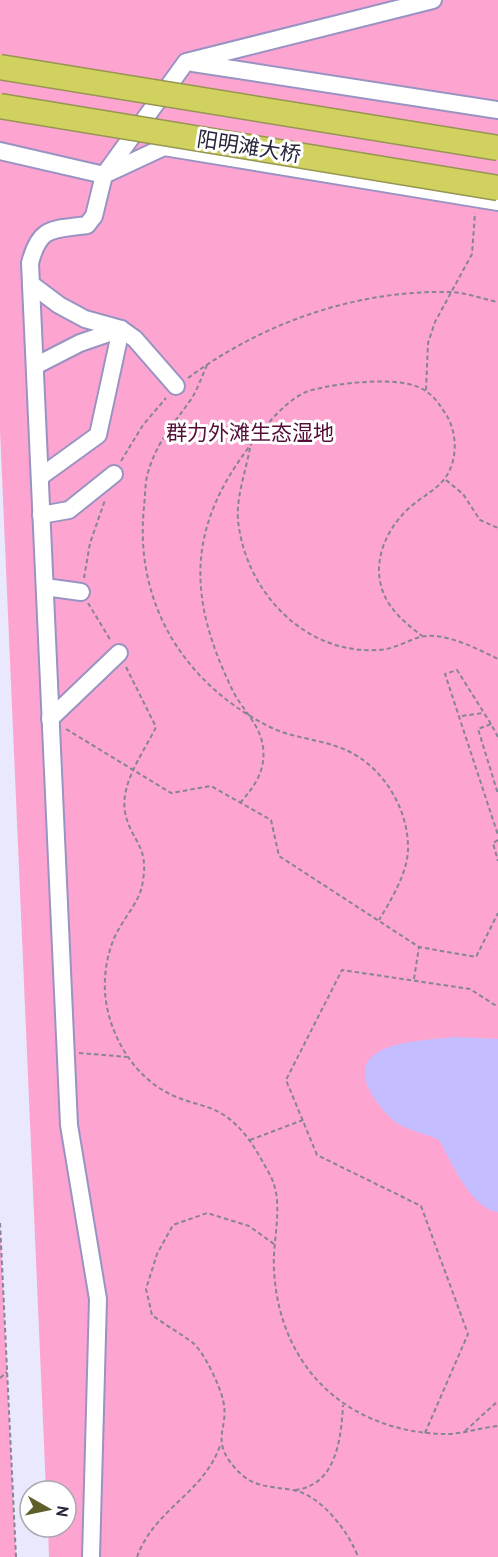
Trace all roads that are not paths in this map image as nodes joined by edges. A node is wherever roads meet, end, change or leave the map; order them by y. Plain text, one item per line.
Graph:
1 (433, 0) edge
2 (186, 62) junction
3 (0, 67) edge
4 (0, 106) edge
5 (498, 110) edge
6 (498, 148) edge
7 (0, 150) edge
8 (104, 175) junction
9 (487, 193) edge
10 (498, 202) edge
11 (31, 284) junction
12 (121, 329) junction
13 (35, 366) junction
14 (176, 386) road end
15 (114, 474) road end
16 (40, 477) junction
17 (42, 515) junction
18 (45, 587) junction
19 (81, 592) road end
20 (119, 653) road end
21 (50, 719) junction
22 (92, 1557) edge

1 - 2 lane
2 - 5 lane
2 - 8 lane
3 - 6 highway, 阳明滩大桥, bridge
4 - 9 highway, 阳明滩大桥, bridge
7 - 8 lane
8 - 9 lane
8 - 11 lane
9 - 10 lane
11 - 12 lane
11 - 13 lane
12 - 13 lane
12 - 14 lane
12 - 16 lane
13 - 16 lane
15 - 17 lane
16 - 17 lane
17 - 18 lane
18 - 19 lane
18 - 21 lane
20 - 21 lane
21 - 22 lane

